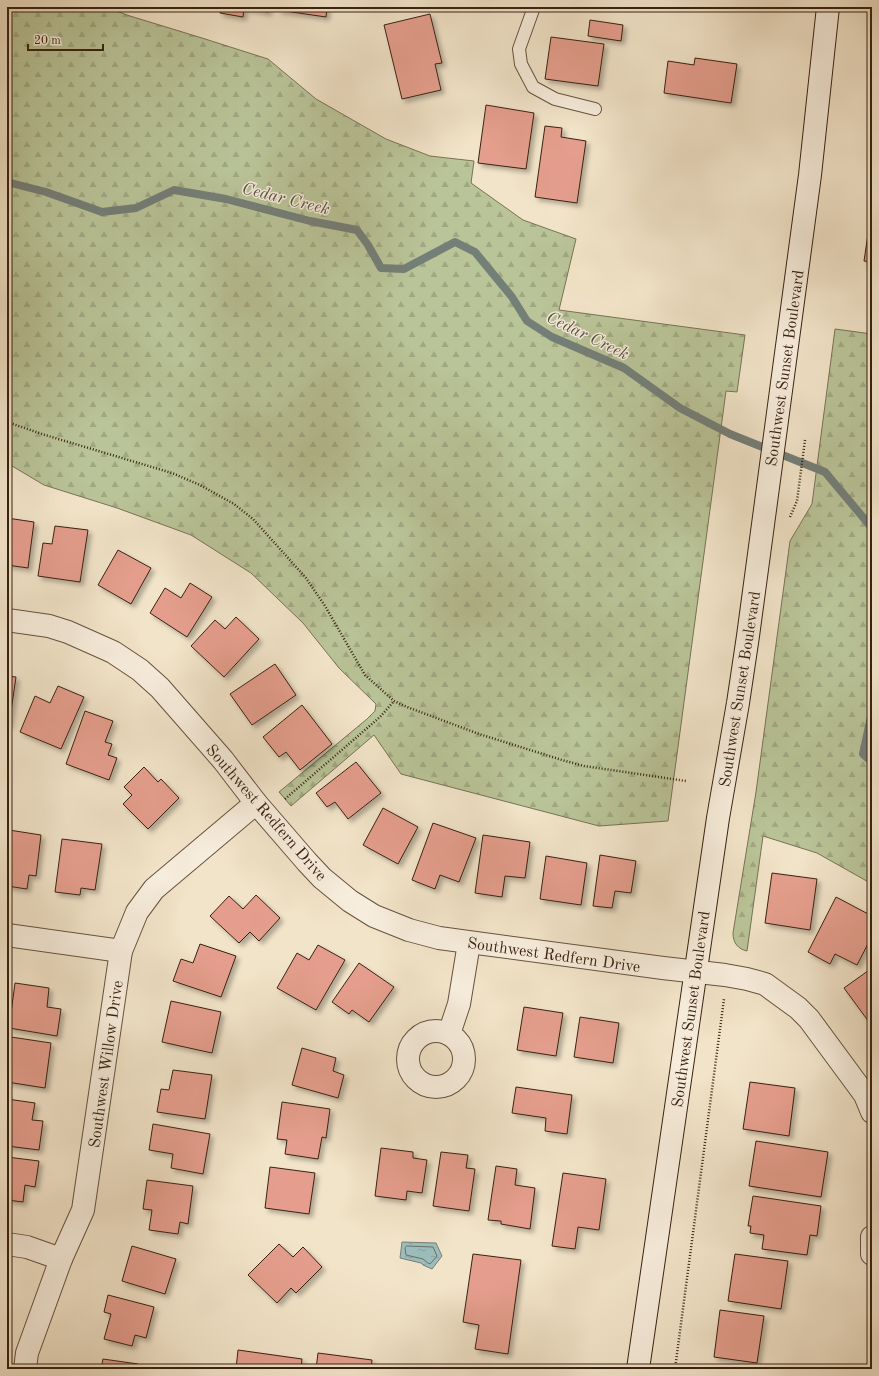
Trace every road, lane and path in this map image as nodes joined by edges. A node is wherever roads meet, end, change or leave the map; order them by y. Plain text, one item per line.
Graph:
1 (534, 7) edge
2 (789, 7) edge
3 (828, 7) edge
4 (789, 12) dead end
5 (595, 109) dead end
6 (7, 422) edge
7 (805, 440) dead end
8 (798, 488) dead end
9 (7, 620) edge
10 (394, 701) junction
11 (686, 781) dead end
12 (261, 810) junction
13 (7, 935) edge
14 (469, 943) junction
15 (122, 951) junction
16 (696, 971) junction
17 (724, 1002) dead end
18 (450, 1034) dead end
19 (872, 1112) edge
20 (872, 1237) edge
21 (7, 1244) edge
22 (872, 1254) edge
23 (61, 1259) junction
24 (25, 1369) edge
25 (638, 1369) edge
26 (675, 1369) edge

1 - 5 lane
2 - 4 path
3 - 16 street, Southwest Sunset Boulevard
6 - 10 path
7 - 8 path, Southwest Sunset Boulevard
9 - 12 street, Southwest Redfern Drive
10 - 11 path
10 - 12 path
12 - 14 street, Southwest Redfern Drive
12 - 15 street, Southwest Willow Drive
13 - 15 street
14 - 16 street, Southwest Redfern Drive
14 - 18 street
15 - 23 street, Southwest Willow Drive
16 - 19 street, Southwest Redfern Drive
16 - 25 street, Southwest Sunset Boulevard
17 - 26 path, Southwest Sunset Boulevard
20 - 22 street
21 - 23 street
23 - 24 street, Southwest Willow Drive

